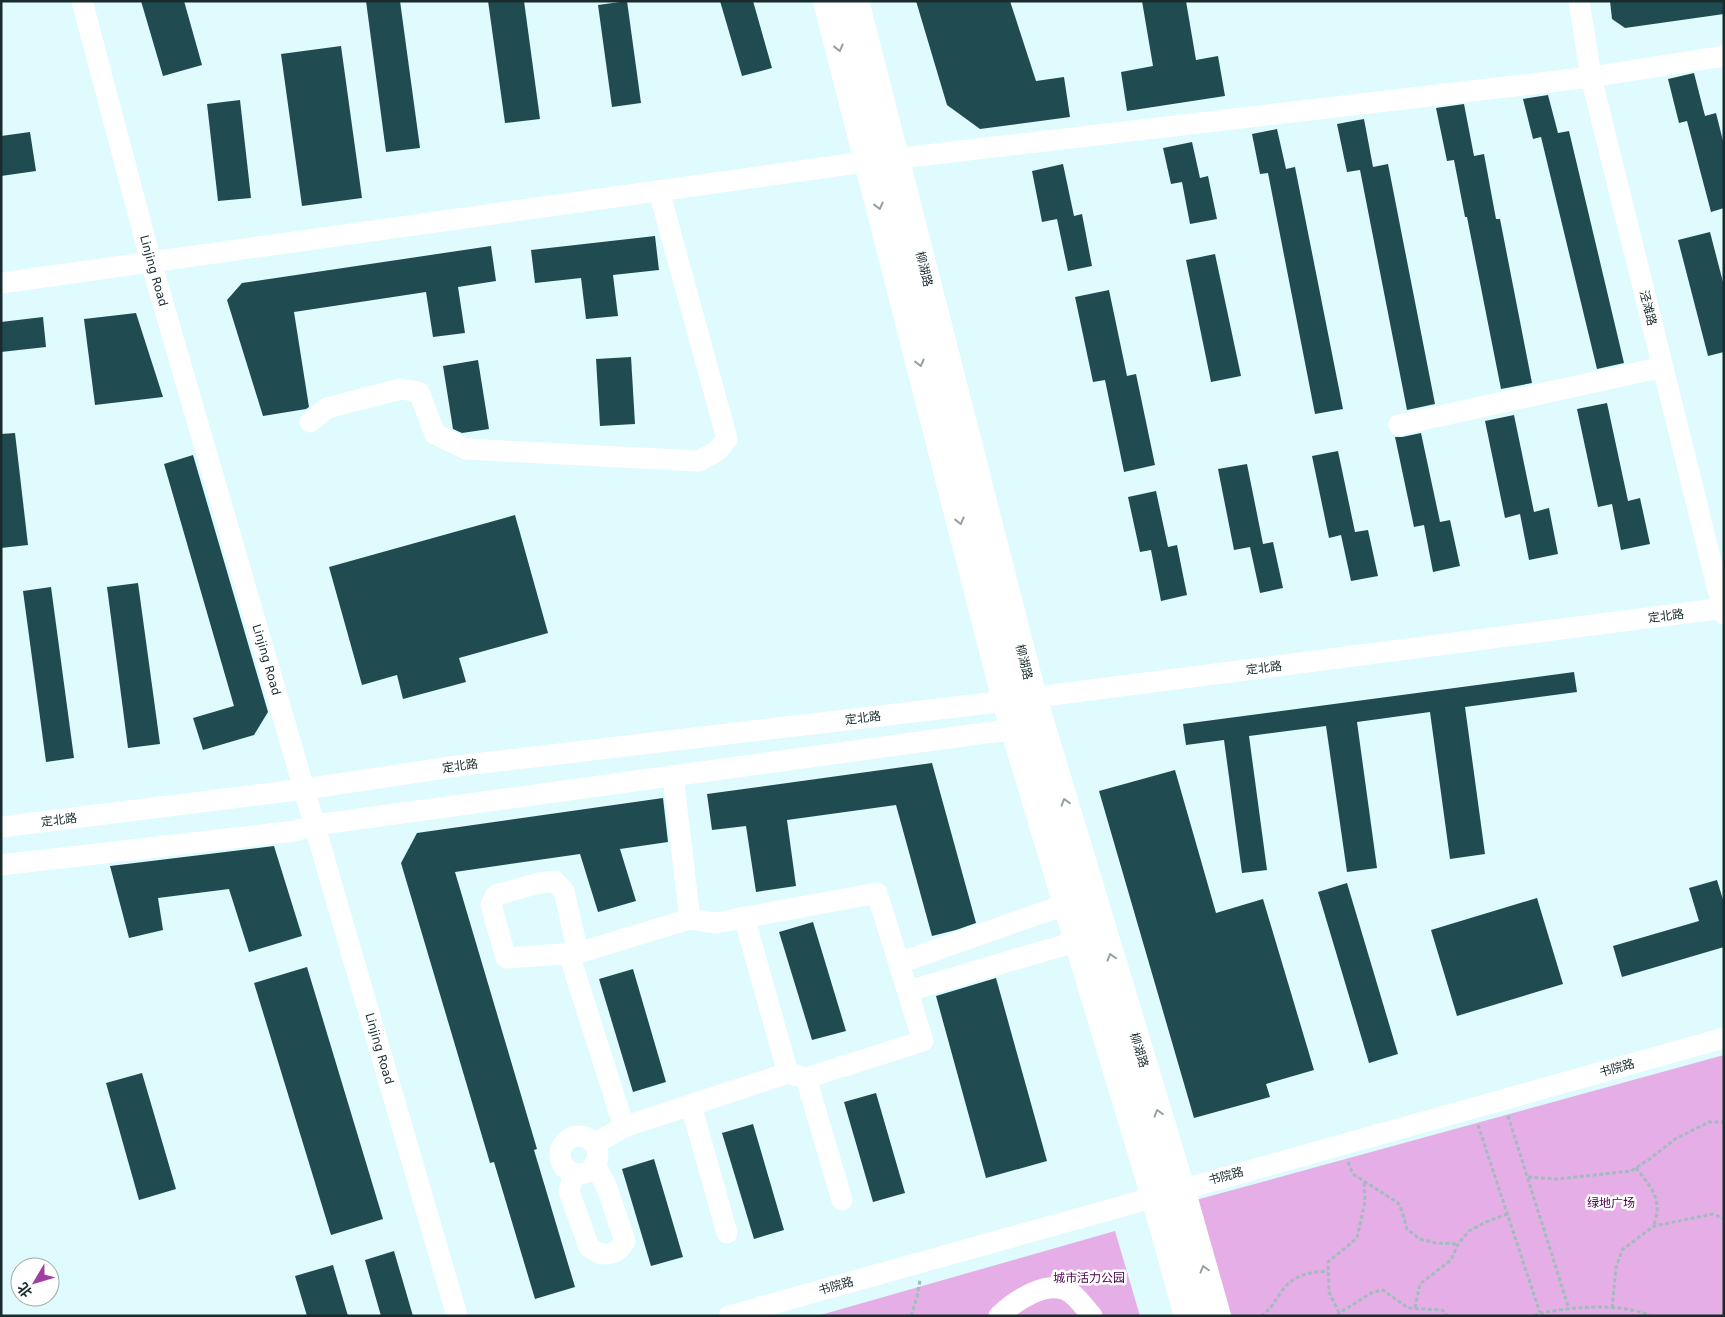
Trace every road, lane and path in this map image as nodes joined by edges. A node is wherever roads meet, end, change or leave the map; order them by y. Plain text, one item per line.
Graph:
1 (82, 1) edge
2 (827, 1) edge
3 (855, 1) edge
4 (1579, 1) edge
5 (1724, 56) edge
6 (1591, 77) junction
7 (895, 159) junction
8 (868, 162) junction
9 (659, 191) junction
10 (151, 262) junction
11 (1, 283) edge
12 (1663, 368) junction
13 (310, 422) dead end
14 (1399, 425) dead end
15 (1723, 610) edge
16 (1034, 698) junction
17 (1006, 701) junction
18 (1015, 730) junction
19 (673, 776) junction
20 (305, 789) junction
21 (315, 826) junction
22 (1, 827) edge
23 (1, 864) edge
24 (1067, 904) junction
25 (744, 918) junction
26 (690, 919) junction
27 (1078, 941) junction
28 (573, 954) junction
29 (899, 963) junction
30 (908, 991) junction
31 (1724, 1038) edge
32 (797, 1076) junction
33 (1503, 1100) junction
34 (692, 1105) junction
35 (1472, 1108) junction
36 (1724, 1122) edge
37 (624, 1127) junction
38 (1341, 1145) junction
39 (595, 1154) junction
40 (1636, 1168) junction
41 (574, 1173) junction
42 (1528, 1177) junction
43 (1364, 1182) junction
44 (1181, 1189) junction
45 (1155, 1197) junction
46 (842, 1200) dead end
47 (1507, 1214) junction
48 (1724, 1219) edge
49 (1654, 1226) junction
50 (727, 1233) dead end
51 (1458, 1244) junction
52 (923, 1262) junction
53 (1328, 1271) junction
54 (1415, 1308) junction
55 (1612, 1308) junction
56 (1569, 1309) junction
57 (1540, 1313) junction
58 (1548, 1314) edge
59 (1339, 1315) edge
60 (457, 1316) edge
61 (729, 1316) edge
62 (910, 1316) edge
63 (999, 1316) edge
64 (1092, 1316) edge
65 (1188, 1316) edge
66 (1217, 1316) edge
67 (1261, 1316) edge
68 (1448, 1316) edge
69 (1534, 1316) edge
70 (1652, 1316) edge

1 - 10 street, Linjing Road
2 -> 8 main road
3 - 7 main road, 柳湖路
4 - 6 street, 泾滩路
5 - 6 street
6 - 7 street
6 - 12 street, 泾滩路
7 - 8 street
7 - 16 main road, 柳湖路
8 - 9 street
8 -> 17 main road
9 - 10 street
9 - 13 street
10 - 11 street
10 - 20 street, Linjing Road
12 - 14 street
12 - 15 street, 泾滩路
15 - 16 street, 定北路
16 - 17 street, 定北路
44 -> 16 main road, 柳湖路
17 - 18 main road
17 - 20 street, 定北路
18 - 19 street
18 - 24 main road
19 - 21 street
19 - 26 street
20 - 21 street, Linjing Road
20 - 22 street, 定北路
21 - 23 street
21 - 60 street, Linjing Road
24 - 27 main road
24 - 29 street
25 - 26 street
25 - 29 street
25 - 32 street
26 - 28 street
27 - 30 street
27 - 45 main road
28 - 28 street
28 - 37 street
29 - 30 street
30 - 32 street
31 - 33 street, 书院路
32 - 34 street
32 - 46 street
33 - 35 street, 书院路
33 - 42 path
34 - 37 street
34 - 50 street
35 - 38 street, 书院路
35 - 47 path
36 - 40 path
37 - 39 street
38 - 43 path
38 - 44 street, 书院路
39 - 41 street
39 - 41 street
39 - 41 street
40 - 42 path
40 - 49 path
42 - 56 path
43 - 51 path
43 - 53 path
44 - 45 street, 书院路
66 -> 44 main road, 柳湖路
45 - 52 street, 书院路
45 - 65 main road
47 - 51 path
47 - 57 path
48 - 49 path
49 - 55 path
51 - 54 path
52 - 61 street, 书院路
52 - 62 path
53 - 59 path
53 - 67 path
54 - 59 path
54 - 68 path
55 - 56 path
55 - 70 path
56 - 58 path
57 - 58 path
57 - 69 path
63 - 64 street

